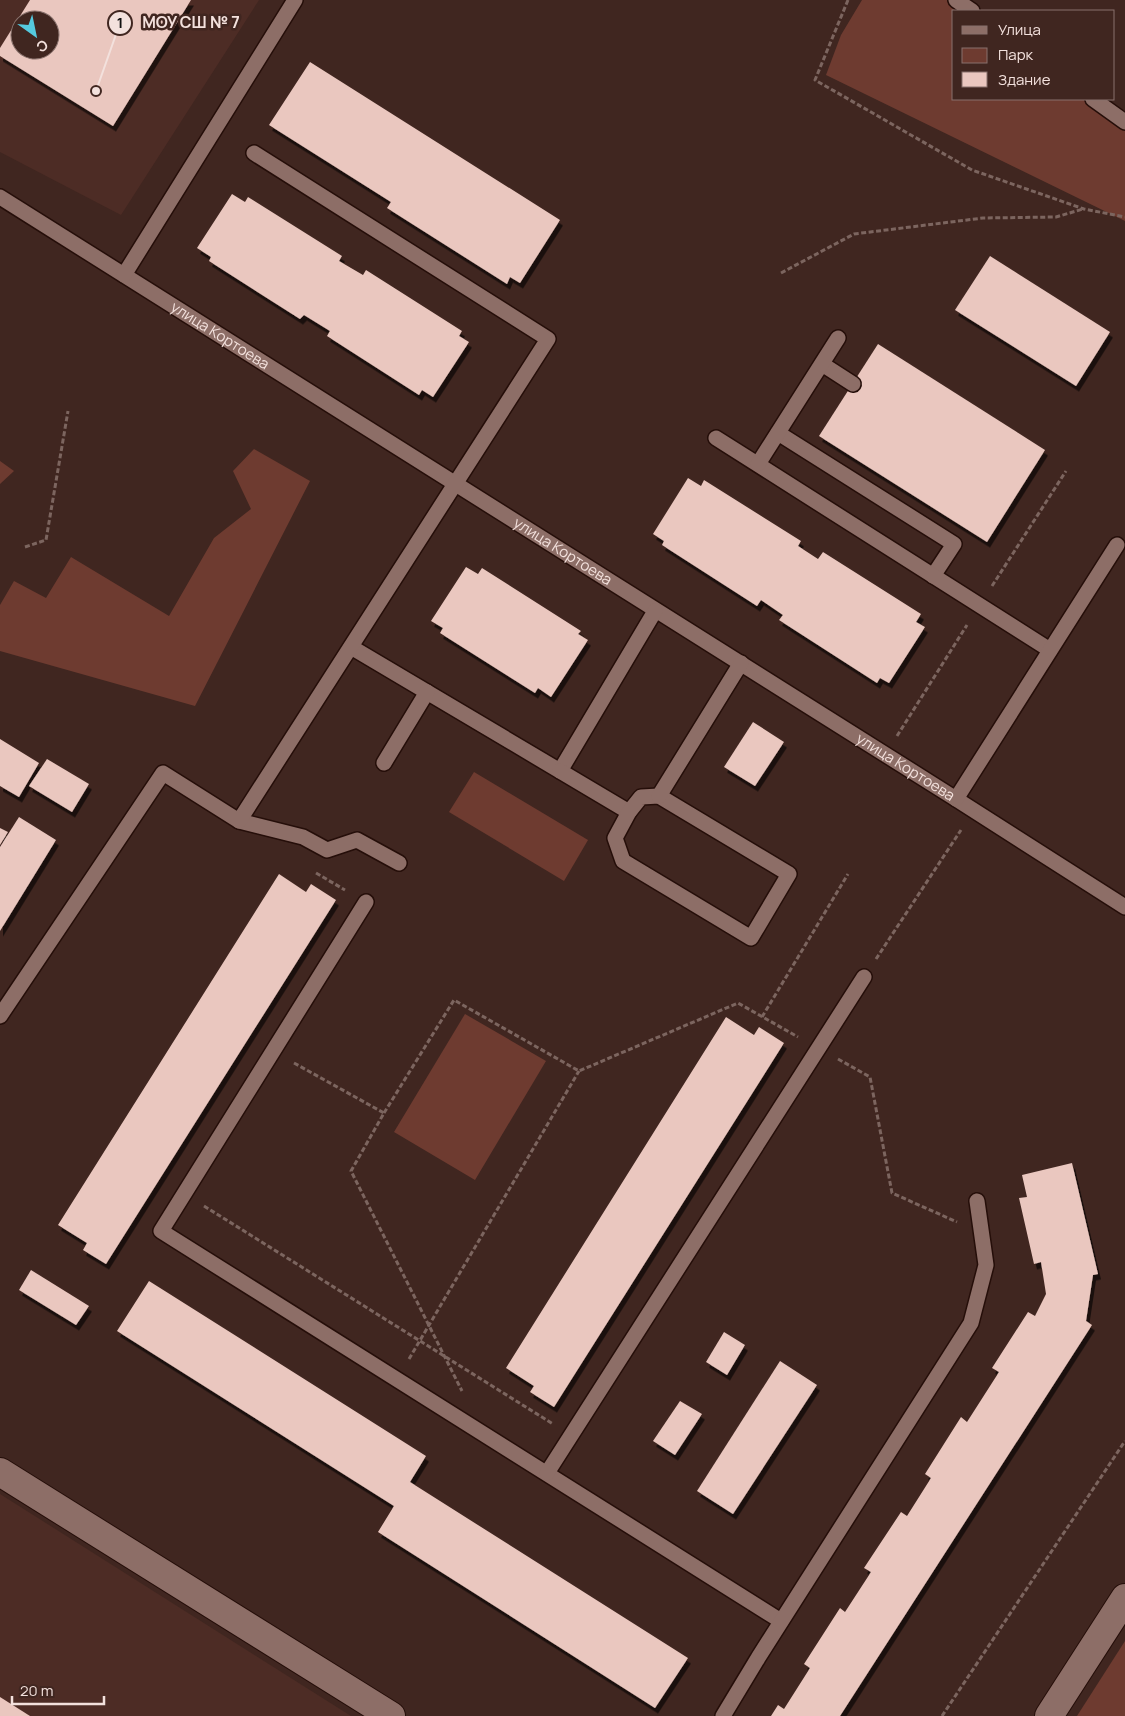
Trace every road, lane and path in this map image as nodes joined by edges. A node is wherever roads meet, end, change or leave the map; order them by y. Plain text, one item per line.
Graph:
1 (295, 0) edge
2 (848, 0) edge
3 (956, 0) edge
4 (971, 10) edge
5 (1094, 100) edge
6 (1125, 122) edge
7 (254, 153) dead end
8 (0, 197) edge
9 (1084, 209) junction
10 (1125, 216) edge
11 (781, 273) dead end
12 (124, 275) junction
13 (838, 338) dead end
14 (822, 364) junction
15 (853, 384) dead end
16 (68, 411) dead end
17 (778, 433) junction
18 (716, 438) dead end
19 (758, 464) junction
20 (456, 484) junction
21 (1117, 545) dead end
22 (26, 547) dead end
23 (933, 576) junction
24 (655, 611) junction
25 (351, 647) junction
26 (1050, 650) junction
27 (741, 663) junction
28 (427, 692) junction
29 (384, 763) dead end
30 (560, 771) junction
31 (659, 796) junction
32 (956, 799) junction
33 (973, 811) junction
34 (629, 812) junction
35 (239, 821) junction
36 (399, 863) dead end
37 (848, 874) dead end
38 (366, 902) dead end
39 (1125, 907) edge
40 (864, 977) joint
41 (0, 1016) edge
42 (762, 1017) junction
43 (818, 1048) junction
44 (274, 1051) junction
45 (578, 1071) junction
46 (384, 1114) junction
47 (184, 1194) junction
48 (977, 1201) dead end
49 (981, 1232) junction
50 (429, 1326) junction
51 (420, 1342) junction
52 (445, 1358) junction
53 (397, 1379) junction
54 (462, 1392) dead end
55 (571, 1436) junction
56 (1125, 1441) edge
57 (0, 1472) edge
58 (547, 1473) junction
59 (1125, 1598) edge
60 (781, 1621) junction
61 (391, 1716) edge
62 (723, 1716) edge
63 (942, 1716) edge
64 (1049, 1716) edge

1 - 12 lane
2 - 9 path
3 - 4 lane
5 - 6 lane
7 - 20 lane
8 - 12 lane, улица Кортоева
9 - 10 path
9 - 11 path
12 - 20 lane, улица Кортоева
13 - 14 lane
14 - 15 lane
14 - 17 lane
16 - 22 path
17 - 19 lane
17 - 23 lane
18 - 19 lane
19 - 23 lane
20 - 24 lane, улица Кортоева
20 - 25 lane
21 - 26 lane
23 - 26 lane
24 - 27 lane, улица Кортоева
24 - 30 lane
25 - 28 lane
25 - 35 lane
26 - 32 lane
27 - 31 lane
27 - 32 lane, улица Кортоева
28 - 29 lane
28 - 30 lane
30 - 34 lane
31 - 34 lane
31 - 34 lane
32 - 33 lane, улица Кортоева
33 - 39 lane, улица Кортоева
33 - 40 path
35 - 36 lane
35 - 41 lane
37 - 42 path
38 - 44 lane
40 - 43 lane
42 - 43 path
42 - 45 path
43 - 49 path
43 - 55 lane
44 - 46 path
44 - 47 lane
45 - 46 path
45 - 50 path
46 - 50 path
47 - 51 path
47 - 53 lane
48 - 49 lane
49 - 60 lane
50 - 51 path
50 - 52 path
51 - 52 path
51 - 53 path
52 - 54 path
52 - 55 path
53 - 58 lane
55 - 58 lane
56 - 63 path
57 - 61 street
58 - 60 lane
59 - 64 street
60 - 62 lane

